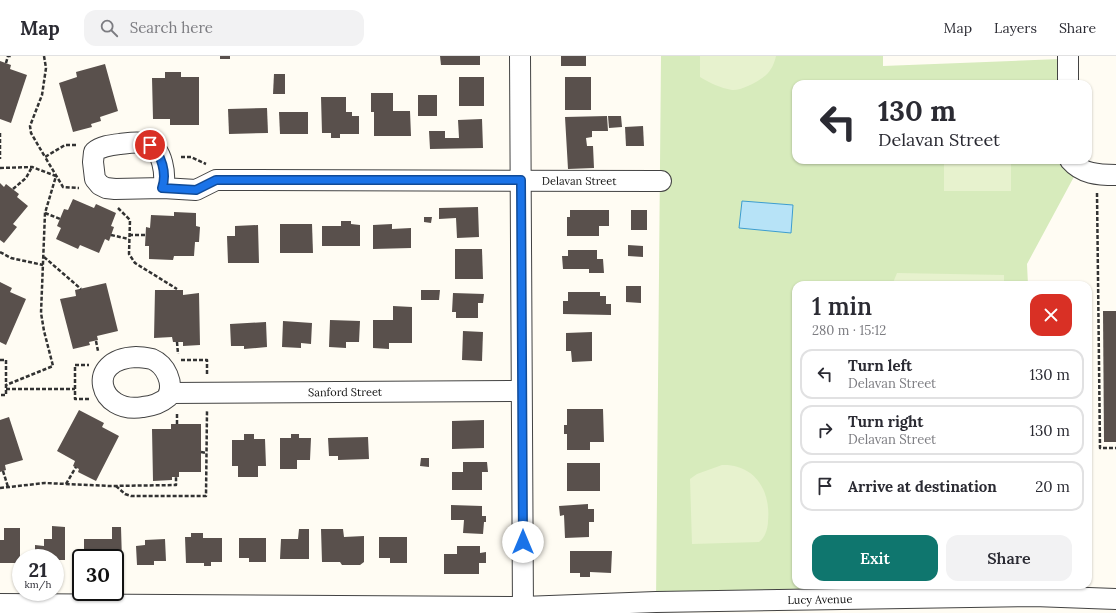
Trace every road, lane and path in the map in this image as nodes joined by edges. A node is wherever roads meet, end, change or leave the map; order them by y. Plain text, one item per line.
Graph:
1 (11, 56) edge
2 (44, 56) edge
3 (520, 56) edge
4 (1068, 56) edge
5 (6, 63) dead end
6 (1068, 80) edge
7 (0, 133) edge
8 (45, 157) dead end
9 (0, 159) edge
10 (32, 167) junction
11 (0, 168) edge
12 (1092, 170) edge
13 (521, 180) junction
14 (661, 181) dead end
15 (162, 188) dead end
16 (13, 189) dead end
17 (45, 213) junction
18 (60, 219) dead end
19 (111, 235) dead end
20 (129, 235) dead end
21 (146, 235) dead end
22 (129, 239) dead end
23 (0, 252) edge
24 (44, 257) junction
25 (43, 265) junction
26 (81, 289) dead end
27 (177, 342) dead end
28 (0, 360) edge
29 (95, 364) dead end
30 (6, 387) junction
31 (75, 389) junction
32 (521, 391) junction
33 (208, 393) junction
34 (169, 394) dead end
35 (0, 395) edge
36 (95, 400) dead end
37 (1116, 448) edge
38 (201, 452) dead end
39 (207, 452) junction
40 (76, 467) dead end
41 (3, 471) dead end
42 (176, 477) dead end
43 (66, 484) junction
44 (116, 486) junction
45 (8, 487) junction
46 (0, 488) edge
47 (1116, 599) edge
48 (0, 604) edge
49 (523, 610) edge

1 - 5 path
2 - 8 path
3 - 13 street
4 - 6 street
7 - 9 path
10 - 11 path
10 - 16 path
10 - 17 path
12 - 37 path
13 - 14 street, Delavan Street
13 - 15 street, Delavan Street
13 - 32 street
17 - 18 path
17 - 24 path
19 - 22 path
20 - 21 path
23 - 25 path
24 - 25 path
24 - 26 path
25 - 30 path
27 - 33 path
28 - 30 path
29 - 31 path
30 - 31 path
30 - 35 path
31 - 36 path
32 - 33 street, Sanford Street
32 - 49 street
33 - 34 street, Sanford Street
33 - 39 path
38 - 39 path
39 - 44 path
40 - 43 path
41 - 45 path
42 - 44 path
43 - 44 path
43 - 45 path
45 - 46 path
47 - 49 street, Lucy Avenue
48 - 49 street, Lucy Avenue

